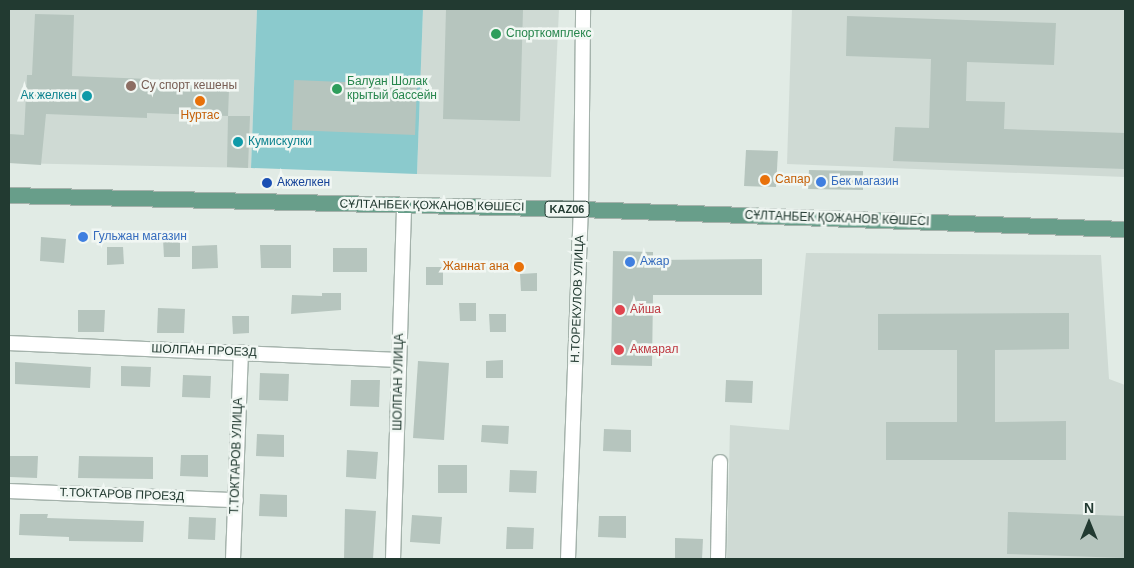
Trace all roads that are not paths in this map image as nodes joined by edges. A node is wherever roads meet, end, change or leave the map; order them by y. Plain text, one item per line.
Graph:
1 (583, 9) edge
2 (9, 195) edge
3 (404, 205) junction
4 (581, 210) junction
5 (1125, 229) edge
6 (9, 343) edge
7 (241, 352) junction
8 (398, 360) junction
9 (720, 462) dead end
10 (9, 491) edge
11 (236, 500) junction
12 (233, 559) edge
13 (393, 559) edge
14 (568, 559) edge
15 (718, 559) edge

1 - 4 street, Н.ТОРЕКУЛОВ УЛИЦА
2 - 3 main road, СҰЛТАНБЕК ҚОЖАНОВ КӨШЕСІ / KАZ06
3 - 4 main road, СҰЛТАНБЕК ҚОЖАНОВ КӨШЕСІ / KАZ06
3 - 8 street, ШОЛПАН УЛИЦА
4 - 5 main road, СҰЛТАНБЕК ҚОЖАНОВ КӨШЕСІ / KАZ06
4 - 14 street, Н.ТОРЕКУЛОВ УЛИЦА
6 - 7 street, ШОЛПАН ПРОЕЗД
7 - 8 street, ШОЛПАН ПРОЕЗД
7 - 11 street, Т.ТОКТАРОВ УЛИЦА
8 - 13 street, ШОЛПАН УЛИЦА
9 - 15 street
10 - 11 street, Т.ТОКТАРОВ ПРОЕЗД
11 - 12 street, Т.ТОКТАРОВ УЛИЦА

